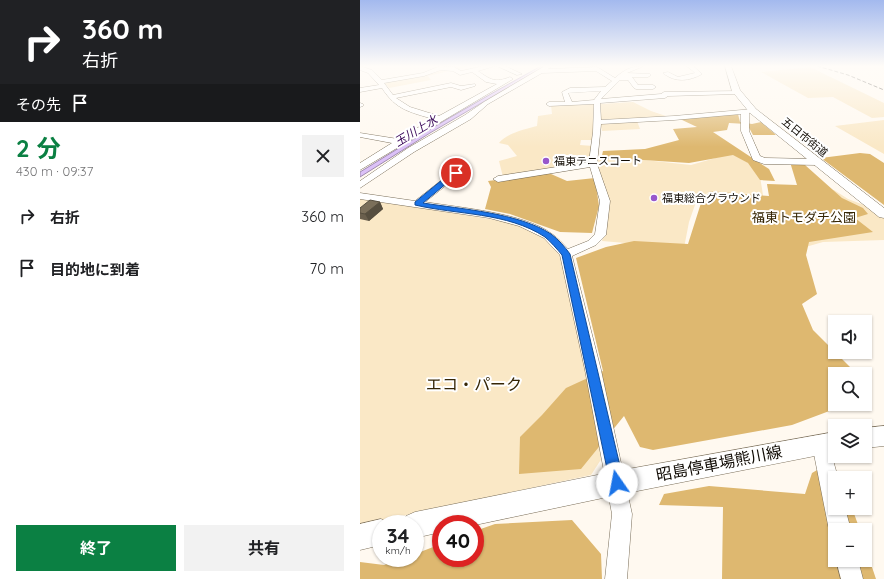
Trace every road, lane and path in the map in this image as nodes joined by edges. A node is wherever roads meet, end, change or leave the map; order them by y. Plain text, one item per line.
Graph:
1 (388, 93) edge
2 (415, 93) edge
3 (486, 93) edge
4 (496, 93) edge
5 (565, 93) edge
6 (602, 93) edge
7 (669, 93) edge
8 (737, 93) edge
9 (392, 98) junction
10 (597, 102) junction
11 (549, 104) dead end
12 (568, 104) junction
13 (749, 111) junction
14 (440, 119) junction
15 (597, 122) junction
16 (360, 135) edge
17 (399, 142) junction
18 (816, 162) junction
19 (366, 164) edge
20 (593, 164) junction
21 (388, 166) junction
22 (456, 173) dead end
23 (498, 179) dead end
24 (360, 185) edge
25 (360, 196) edge
26 (417, 204) junction
27 (884, 214) edge
28 (566, 254) junction
29 (884, 436) edge
30 (872, 437) edge
31 (828, 443) edge
32 (617, 483) junction
33 (424, 523) edge
34 (372, 534) edge
35 (360, 537) edge
36 (849, 567) edge
37 (616, 579) edge
38 (852, 579) edge

1 - 9 street
2 - 9 street
3 - 14 street
4 - 21 street
5 - 12 street
6 - 10 street
7 - 10 street
8 - 13 main road, 五日市街道
9 - 14 street
10 - 12 street
10 - 15 street
11 - 12 street
13 - 15 street
13 - 18 main road, 五日市街道
13 - 18 street
14 - 17 street
15 - 20 street
16 - 17 street
17 - 19 street
18 - 27 main road, 五日市街道
19 - 21 street
20 - 23 street
20 - 28 street
21 - 24 street
22 - 26 street
25 - 26 street
26 - 28 street
28 - 32 street
29 - 30 main road
31 - 32 main road, 昭島停車場熊川線
32 - 33 main road, 昭島停車場熊川線
32 - 37 street
34 - 35 main road
36 - 38 street

